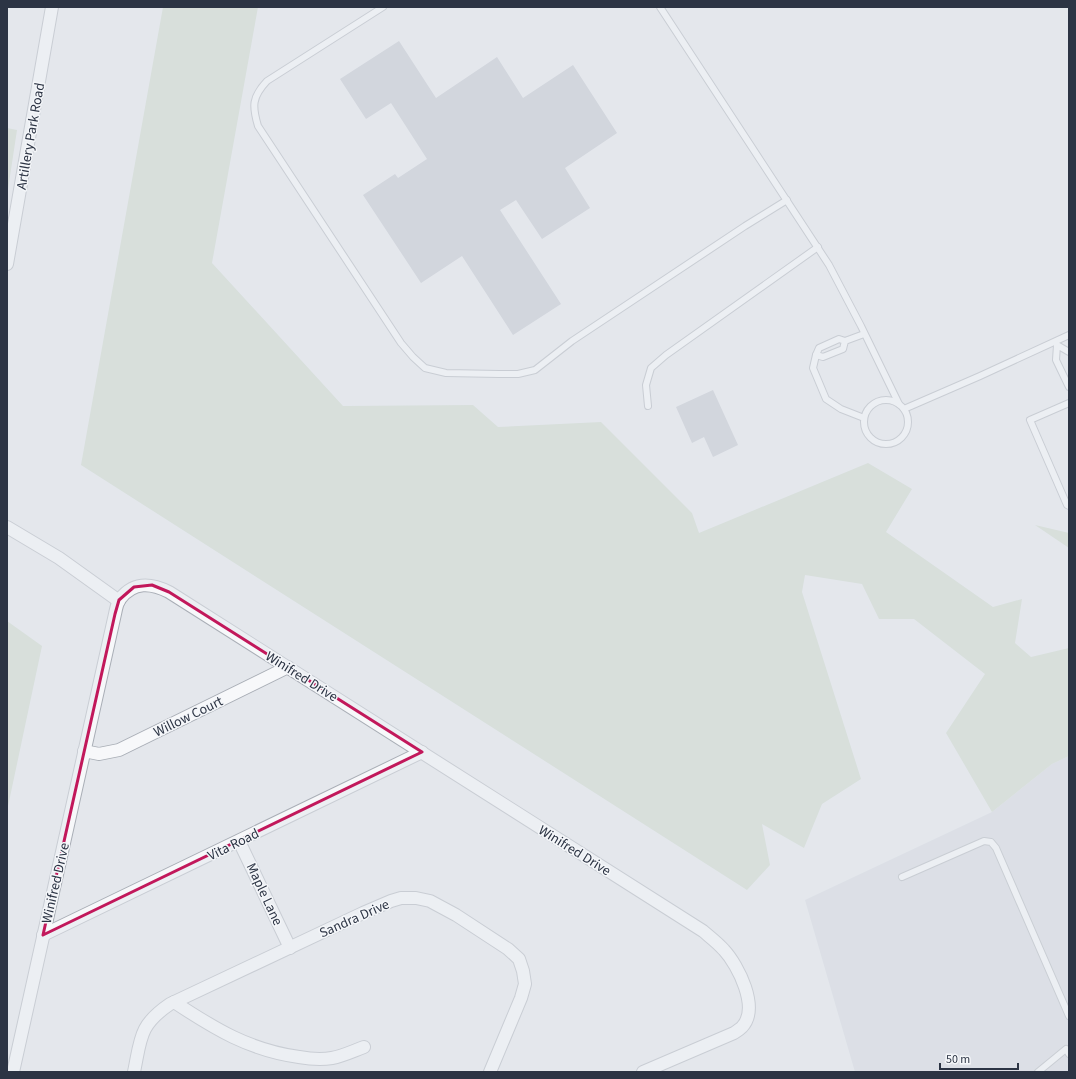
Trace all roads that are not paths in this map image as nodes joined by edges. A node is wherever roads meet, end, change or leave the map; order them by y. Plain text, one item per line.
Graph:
1 (52, 7) edge
2 (383, 7) edge
3 (660, 7) edge
4 (787, 200) junction
5 (818, 247) junction
6 (7, 264) edge
7 (864, 334) junction
8 (1069, 335) edge
9 (845, 341) junction
10 (1056, 343) junction
11 (1069, 352) edge
12 (816, 355) junction
13 (1069, 387) edge
14 (1069, 403) edge
15 (899, 404) junction
16 (648, 406) dead end
17 (904, 409) junction
18 (864, 418) junction
19 (1069, 506) edge
20 (7, 527) edge
21 (119, 601) junction
22 (288, 667) junction
23 (84, 751) junction
24 (422, 752) junction
25 (239, 841) junction
26 (902, 877) dead end
27 (43, 935) junction
28 (290, 948) junction
29 (174, 1002) junction
30 (1069, 1016) edge
31 (364, 1047) dead end
32 (1068, 1050) edge
33 (1045, 1066) junction
34 (13, 1072) edge
35 (134, 1072) edge
36 (490, 1072) edge
37 (643, 1072) edge
38 (1038, 1072) edge
39 (1050, 1072) edge

1 - 6 street, Artillery Park Road
2 - 4 lane
3 - 4 lane
4 - 5 lane
5 - 7 lane
5 - 16 lane
7 - 9 lane
7 - 15 lane
8 - 10 lane
9 - 12 lane
9 - 12 lane
10 - 11 lane
10 - 13 lane
10 - 17 lane
12 - 18 lane
14 - 19 lane
15 - 17 lane
15 - 18 lane
17 - 18 lane
20 - 21 street
21 - 22 street, Winifred Drive
21 - 23 street, Winifred Drive
22 - 23 street, Willow Court
22 - 24 street, Winifred Drive
23 - 27 street, Winifred Drive
24 - 25 street, Vita Road
24 - 37 street, Winifred Drive
25 - 27 street, Vita Road
25 - 28 street, Maple Lane
26 - 30 lane
27 - 34 street, Winifred Drive
28 - 29 street, Sandra Drive
28 - 36 street, Sandra Drive
29 - 31 street
29 - 35 street, Sandra Drive
32 - 33 lane
33 - 38 lane
33 - 39 lane

